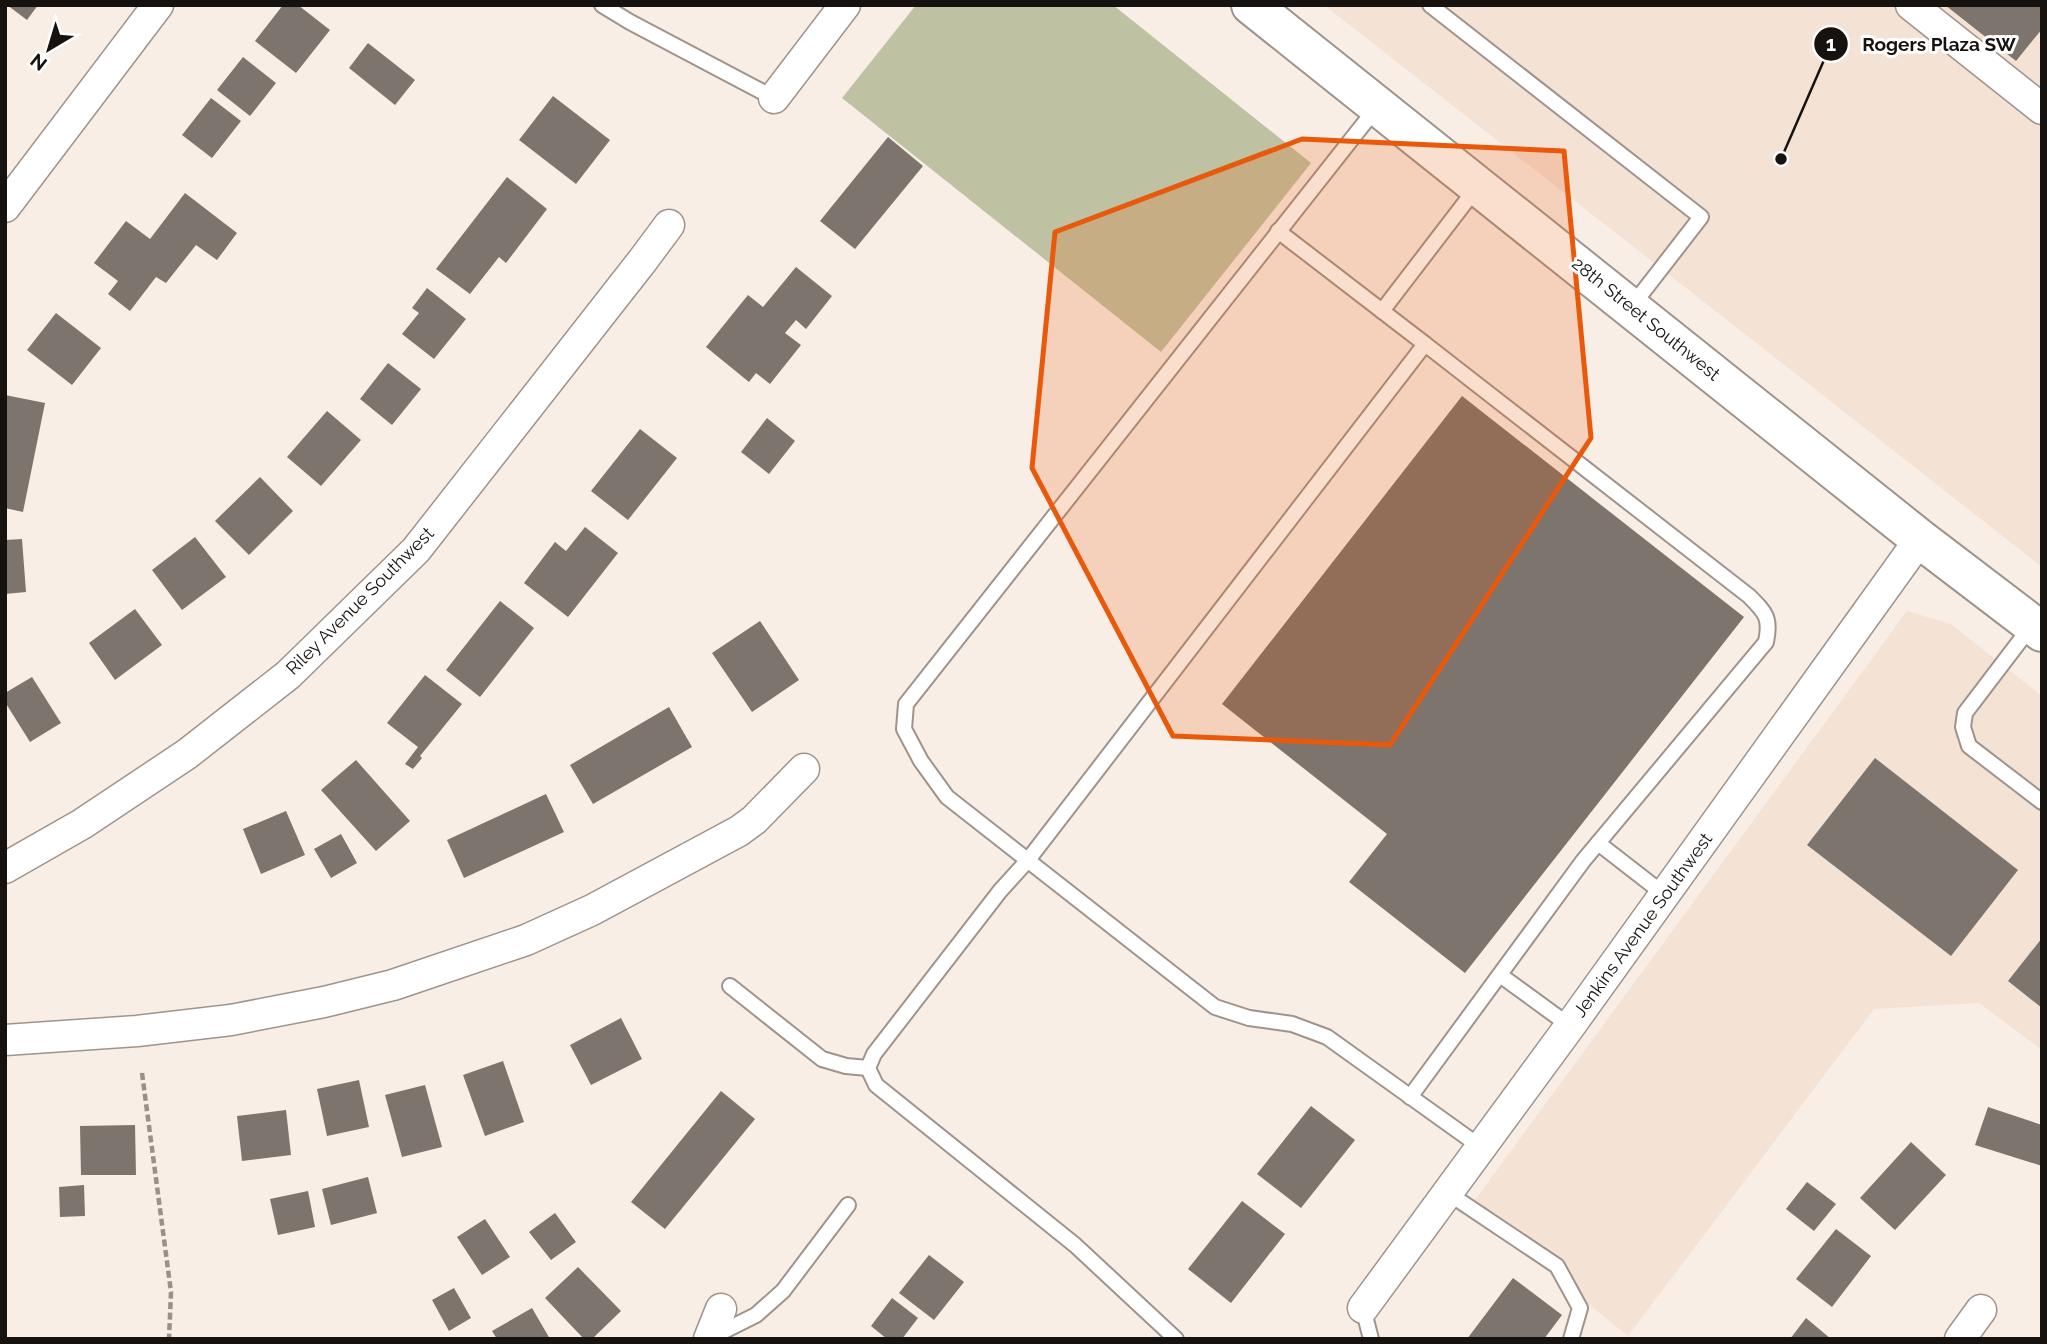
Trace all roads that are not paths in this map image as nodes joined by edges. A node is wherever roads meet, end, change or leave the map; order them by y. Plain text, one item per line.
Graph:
1 (158, 5) edge
2 (602, 5) edge
3 (845, 5) edge
4 (1251, 5) edge
5 (1430, 5) edge
6 (1911, 5) edge
7 (774, 98) joint
8 (1377, 105) junction
9 (2042, 109) edge
10 (1478, 186) junction
11 (5, 207) edge
12 (669, 225) dead end
13 (1278, 231) junction
14 (1631, 307) junction
15 (1382, 311) junction
16 (1425, 344) junction
17 (1920, 539) junction
18 (2037, 628) edge
19 (804, 769) dead end
20 (2042, 802) edge
21 (1598, 843) junction
22 (1028, 860) junction
23 (5, 868) edge
24 (1665, 895) junction
25 (1500, 975) junction
26 (730, 986) dead end
27 (1570, 1026) junction
28 (5, 1040) edge
29 (868, 1069) junction
30 (1410, 1097) junction
31 (1482, 1148) junction
32 (1448, 1193) junction
33 (848, 1205) dead end
34 (1363, 1308) joint
35 (721, 1309) dead end
36 (1981, 1310) dead end
37 (709, 1338) edge
38 (1175, 1339) edge
39 (1371, 1339) edge
40 (1571, 1339) edge
41 (1960, 1339) edge

1 - 11 street
2 - 7 lane
3 - 7 street
4 - 8 main road, 28th Street Southwest
5 - 14 lane
6 - 9 street
8 - 10 main road, 28th Street Southwest
8 - 13 lane
10 - 14 main road, 28th Street Southwest
10 - 15 lane
12 - 23 street, Riley Avenue Southwest
13 - 15 lane
13 - 22 lane
14 - 17 main road, 28th Street Southwest
15 - 16 lane
16 - 21 lane
16 - 22 lane
17 - 18 main road, 28th Street Southwest
17 - 24 street, Jenkins Avenue Southwest
18 - 20 lane
19 - 28 street
21 - 24 lane
21 - 25 lane
22 - 29 lane
22 - 30 lane
24 - 27 street, Jenkins Avenue Southwest
25 - 27 lane
25 - 30 lane
26 - 29 lane
27 - 31 street, Jenkins Avenue Southwest
29 - 38 lane
30 - 31 lane
31 - 32 street, Jenkins Avenue Southwest
32 - 34 street, Jenkins Avenue Southwest
32 - 40 lane
33 - 37 lane
34 - 39 lane
35 - 37 street
36 - 41 street

